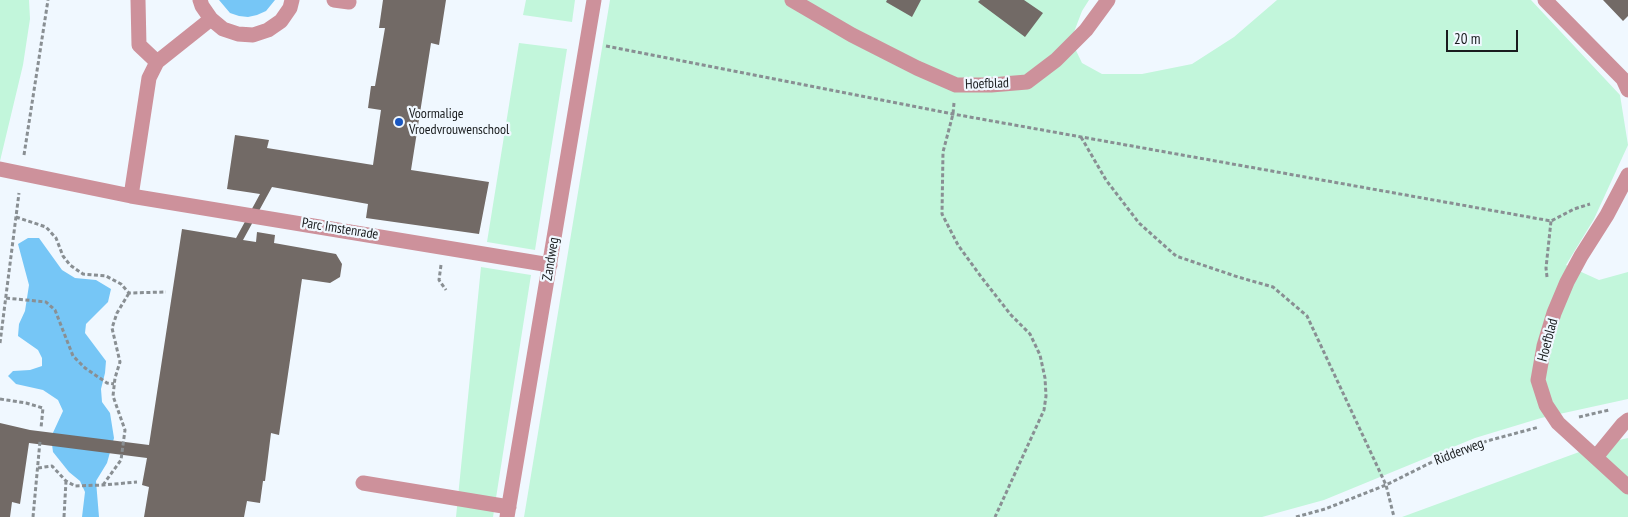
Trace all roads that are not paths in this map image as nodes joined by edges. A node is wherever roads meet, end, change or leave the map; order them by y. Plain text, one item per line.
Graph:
1 (138, 0) edge
2 (200, 0) edge
3 (292, 0) edge
4 (594, 0) edge
5 (792, 0) edge
6 (1108, 0) edge
7 (1545, 0) edge
8 (210, 19) junction
9 (157, 62) junction
10 (1628, 90) edge
11 (0, 169) edge
12 (1628, 175) edge
13 (131, 196) junction
14 (550, 265) junction
15 (1628, 420) edge
16 (1596, 457) junction
17 (363, 483) dead end
18 (1626, 485) edge
19 (508, 512) edge

1 - 9 street
2 - 8 street
3 - 8 street
4 - 14 street, Zandweg
5 - 6 street, Hoefblad
7 - 10 street
8 - 9 street
9 - 13 street
11 - 13 street, Parc Imstenrade
12 - 16 street, Hoefblad
13 - 14 street, Parc Imstenrade
14 - 19 street, Zandweg
15 - 16 street
16 - 18 street, Hoefblad
17 - 19 street

